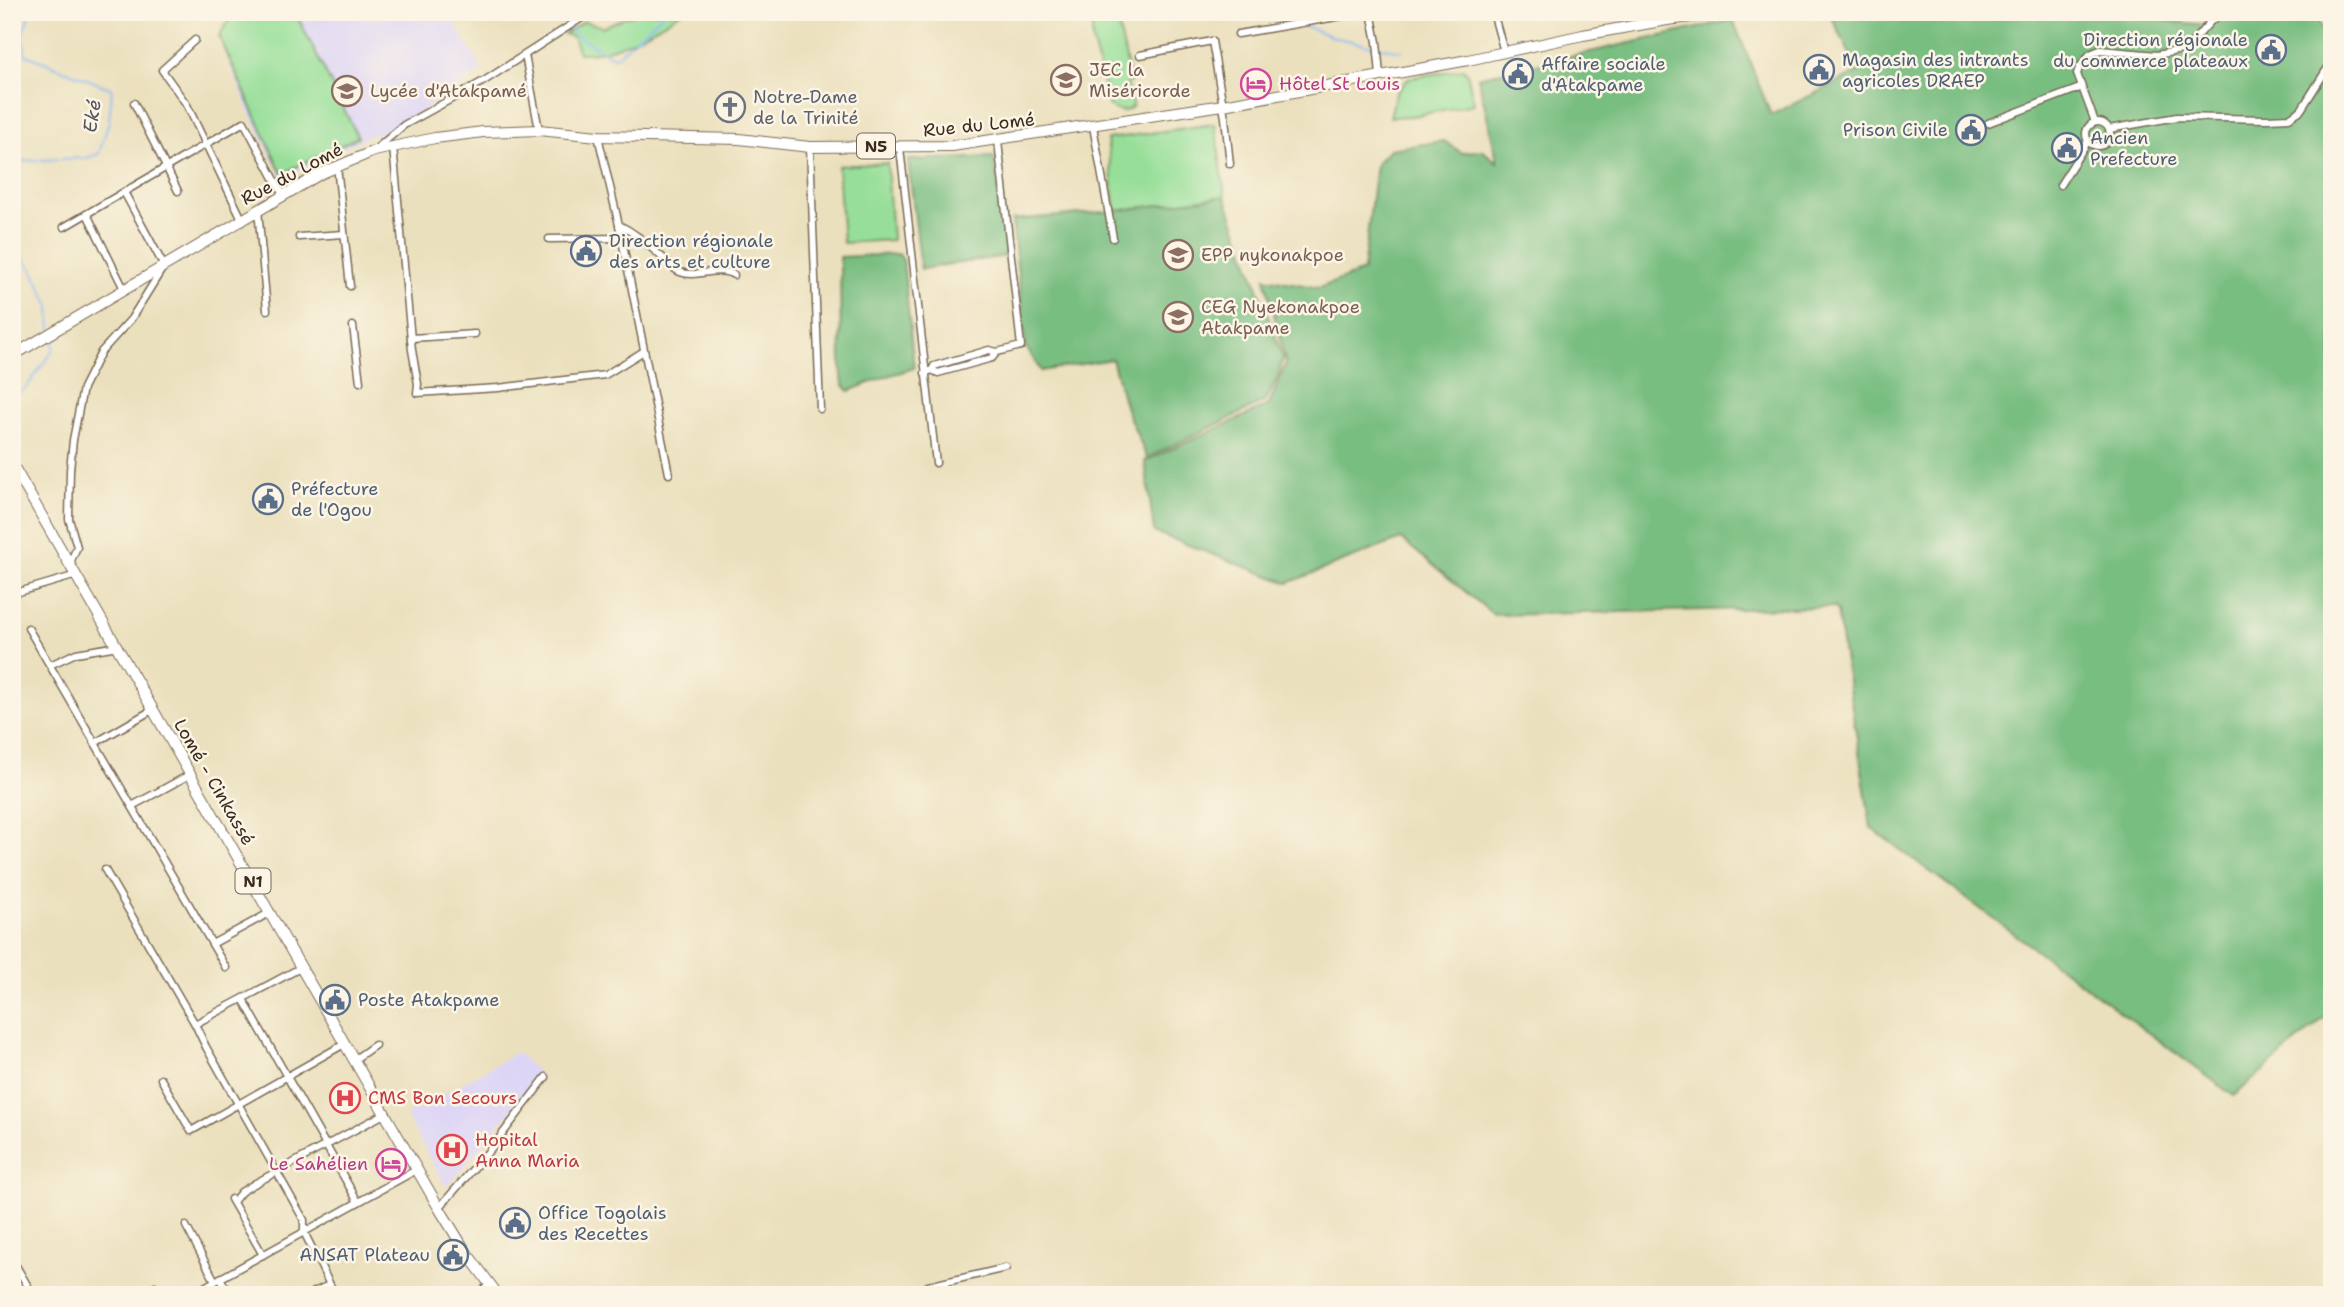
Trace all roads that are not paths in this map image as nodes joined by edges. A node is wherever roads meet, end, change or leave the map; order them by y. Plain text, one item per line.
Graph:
1 (591, 12) edge
2 (1366, 12) edge
3 (1371, 12) edge
4 (1493, 12) edge
5 (1731, 12) edge
6 (2223, 12) edge
7 (2323, 12) edge
8 (2332, 15) edge
9 (1238, 34) dead end
10 (195, 40) dead end
11 (1504, 52) junction
12 (525, 55) junction
13 (1140, 55) dead end
14 (2332, 61) edge
15 (1380, 75) junction
16 (2080, 88) junction
17 (134, 103) dead end
18 (1223, 105) junction
19 (2095, 122) junction
20 (1988, 124) dead end
21 (1093, 126) junction
22 (2109, 129) junction
23 (539, 130) junction
24 (598, 136) junction
25 (998, 141) junction
26 (2088, 141) junction
27 (205, 145) junction
28 (393, 147) junction
29 (810, 147) junction
30 (900, 148) junction
31 (374, 150) junction
32 (1230, 164) dead end
33 (337, 166) junction
34 (166, 167) junction
35 (2060, 185) dead end
36 (178, 191) dead end
37 (124, 192) junction
38 (283, 195) junction
39 (258, 209) junction
40 (87, 214) junction
41 (242, 219) junction
42 (620, 225) junction
43 (64, 228) dead end
44 (344, 234) junction
45 (299, 237) dead end
46 (621, 238) junction
47 (1113, 238) dead end
48 (549, 239) dead end
49 (164, 266) junction
50 (734, 275) dead end
51 (350, 286) dead end
52 (124, 289) junction
53 (267, 310) dead end
54 (353, 326) dead end
55 (475, 334) dead end
56 (411, 338) junction
57 (14, 350) edge
58 (644, 351) junction
59 (929, 372) junction
60 (360, 382) dead end
61 (820, 410) dead end
62 (936, 463) dead end
63 (12, 464) edge
64 (668, 474) dead end
65 (70, 563) junction
66 (77, 575) junction
67 (12, 594) edge
68 (28, 628) dead end
69 (118, 646) junction
70 (50, 665) junction
71 (154, 709) junction
72 (95, 743) junction
73 (191, 774) junction
74 (132, 806) junction
75 (105, 870) dead end
76 (271, 912) junction
77 (212, 944) junction
78 (302, 967) junction
79 (226, 968) dead end
80 (243, 999) junction
81 (195, 1024) junction
82 (346, 1043) junction
83 (375, 1045) dead end
84 (355, 1059) junction
85 (285, 1076) junction
86 (546, 1077) dead end
87 (161, 1079) dead end
88 (238, 1103) junction
89 (386, 1112) junction
90 (326, 1146) junction
91 (418, 1169) junction
92 (276, 1172) junction
93 (358, 1202) junction
94 (439, 1208) junction
95 (186, 1226) dead end
96 (304, 1232) junction
97 (263, 1255) junction
98 (12, 1259) edge
99 (1006, 1268) dead end
100 (218, 1280) junction
101 (329, 1285) junction
102 (490, 1285) junction
103 (155, 1286) dead end
104 (33, 1295) edge
105 (160, 1295) edge
106 (190, 1295) edge
107 (230, 1295) edge
108 (308, 1295) edge
109 (335, 1295) edge
110 (476, 1295) edge
111 (498, 1295) edge
112 (919, 1295) edge

1 - 12 street
2 - 9 street
3 - 15 street
4 - 11 street
5 - 11 main road, Rue du Lomé / N5
6 - 16 street
7 - 8 street
10 - 27 street
11 - 15 main road, Rue du Lomé / N5
12 - 23 street
12 - 31 street
13 - 18 street
14 - 22 street
15 - 18 main road, Rue du Lomé / N5
16 - 19 street
16 - 20 street
17 - 34 street
18 - 21 main road, Rue du Lomé / N5
18 - 32 street
19 - 22 street
19 - 26 street
21 - 25 main road, Rue du Lomé / N5
21 - 47 street
22 - 26 street
23 - 24 main road, Rue du Lomé / N5
23 - 28 main road, Rue du Lomé / N5
24 - 29 main road, Rue du Lomé / N5
24 - 42 street
25 - 30 main road, Rue du Lomé / N5
25 - 59 street
26 - 35 street
27 - 34 street
27 - 38 street
27 - 41 street
28 - 31 main road, Rue du Lomé / N5
28 - 56 street
29 - 30 main road, Rue du Lomé / N5
29 - 61 street
30 - 59 street
31 - 33 main road, Rue du Lomé / N5
33 - 38 main road, Rue du Lomé / N5
33 - 44 street
34 - 36 street
34 - 37 street
37 - 40 street
37 - 49 street
38 - 39 main road, Rue du Lomé / N5
39 - 41 main road, Rue du Lomé / N5
39 - 53 street
40 - 43 street
40 - 52 street
41 - 49 main road, Rue du Lomé / N5
42 - 46 street
42 - 50 street
44 - 45 street
44 - 51 street
46 - 48 street
46 - 58 street
49 - 52 main road, Rue du Lomé / N5
49 - 65 street
52 - 57 main road, Rue du Lomé / N5
54 - 60 street
55 - 56 street
56 - 58 street
58 - 64 street
59 - 62 street
63 - 65 main road, Lomé - Cinkassé / N1
65 - 66 main road, Lomé - Cinkassé / N1
66 - 67 street
66 - 69 main road, Lomé - Cinkassé / N1
68 - 70 street
69 - 70 street
69 - 71 main road, Lomé - Cinkassé / N1
70 - 72 street
71 - 72 street
71 - 73 main road, Lomé - Cinkassé / N1
72 - 74 street
73 - 74 street
73 - 76 main road, Lomé - Cinkassé / N1
74 - 77 street
75 - 81 street
76 - 77 street
76 - 78 main road, Lomé - Cinkassé / N1
77 - 79 street
78 - 80 street
78 - 82 main road, Lomé - Cinkassé / N1
80 - 81 street
80 - 85 street
81 - 88 street
82 - 84 main road, Lomé - Cinkassé / N1
82 - 85 street
83 - 84 street
84 - 89 main road, Lomé - Cinkassé / N1
85 - 88 street
85 - 90 street
86 - 94 street
87 - 88 street
88 - 92 street
89 - 90 street
89 - 91 main road, Lomé - Cinkassé / N1
90 - 92 street
90 - 93 street
91 - 93 street
91 - 94 main road, Lomé - Cinkassé / N1
92 - 96 street
92 - 97 street
93 - 96 street
94 - 102 main road, Lomé - Cinkassé / N1
95 - 100 street
96 - 97 street
96 - 101 street
97 - 100 street
98 - 104 street
99 - 112 street
100 - 106 street
100 - 107 street
101 - 108 street
101 - 109 street
102 - 110 street
102 - 111 main road, Lomé - Cinkassé / N1
103 - 105 street

